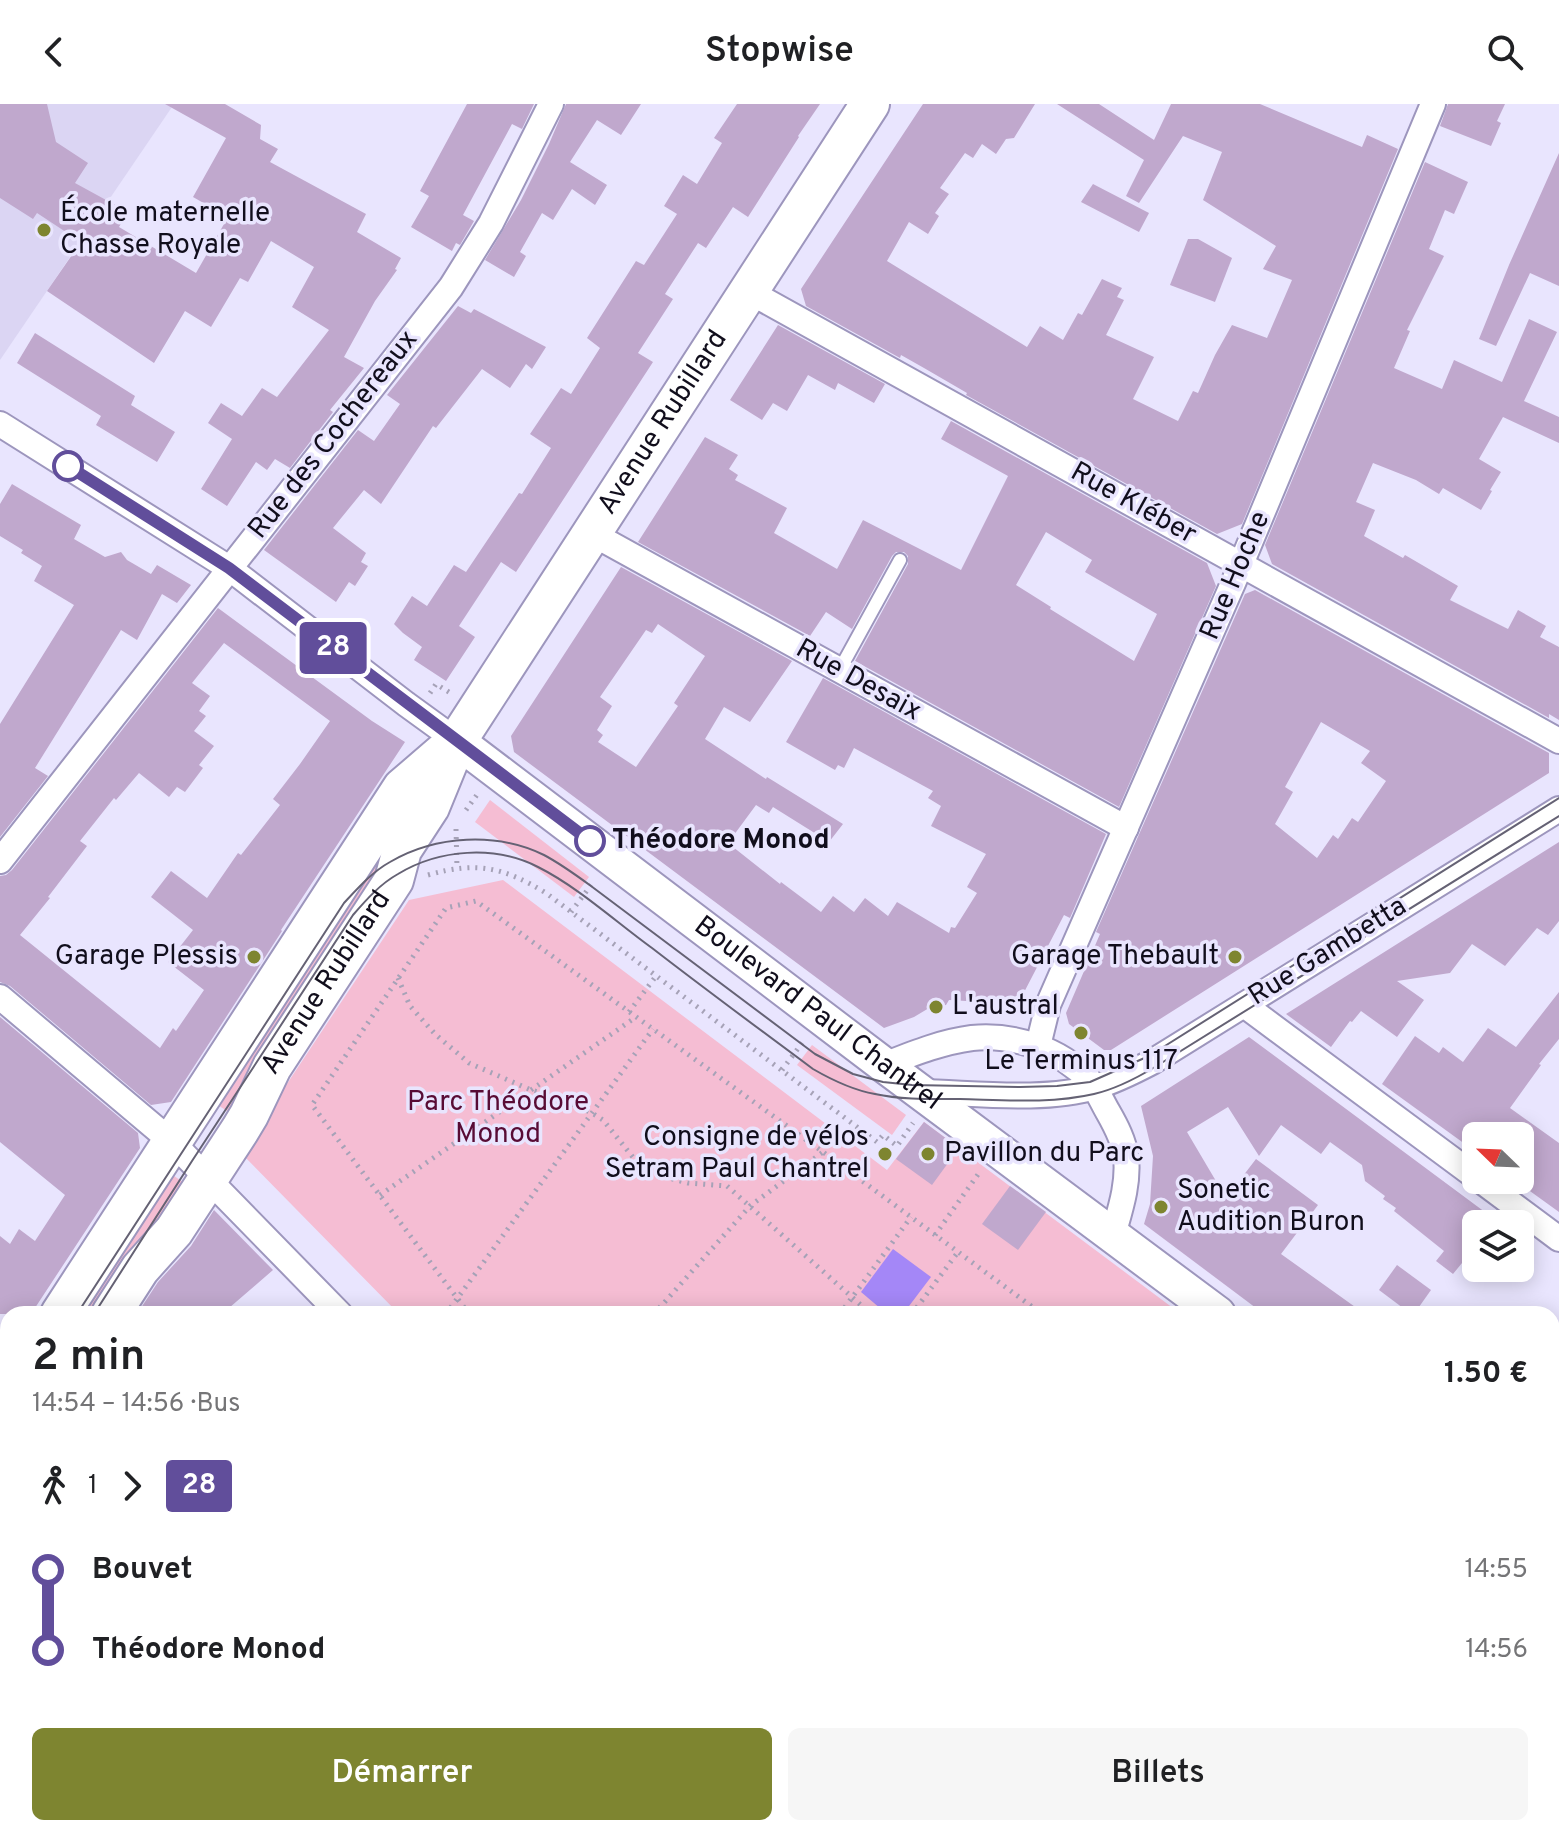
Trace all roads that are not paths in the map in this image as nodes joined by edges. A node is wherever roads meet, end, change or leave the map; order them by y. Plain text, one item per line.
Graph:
1 (551, 104) edge
2 (870, 104) edge
3 (1433, 104) edge
4 (748, 291) junction
5 (0, 424) edge
6 (591, 533) junction
7 (900, 560) dead end
8 (1241, 564) junction
9 (229, 568) junction
10 (839, 671) junction
11 (457, 741) junction
12 (1559, 741) edge
13 (1559, 809) edge
14 (1126, 828) junction
15 (0, 861) edge
16 (0, 997) edge
17 (1244, 1005) junction
18 (1038, 1046) junction
19 (884, 1065) junction
20 (1094, 1087) junction
21 (926, 1095) junction
22 (172, 1142) junction
23 (1462, 1167) edge
24 (212, 1181) junction
25 (1498, 1194) edge
26 (1113, 1235) junction
27 (1559, 1239) edge
28 (65, 1306) edge
29 (116, 1306) edge
30 (332, 1306) edge
31 (1207, 1306) edge

1 - 9 street, Rue des Cochereaux
2 - 4 main road, Avenue Rubillard
3 - 8 street, Rue Hoche
4 - 6 main road, Avenue Rubillard
4 - 8 street, Rue Kléber
5 - 9 street
6 - 10 street, Rue Desaix
6 - 11 main road, Avenue Rubillard
7 - 10 lane
8 - 12 street, Rue Kléber
8 - 14 street, Rue Hoche
9 - 11 street
9 - 15 street, Rue des Cochereaux
10 - 14 street, Rue Desaix
11 - 19 street, Boulevard Paul Chantrel
11 - 22 main road, Avenue Rubillard
11 - 24 main road, Avenue Rubillard
13 - 17 street, Rue Gambetta
14 - 18 street, Rue Hoche
16 - 22 street
17 - 20 street, Rue Gambetta
17 - 23 street
18 - 19 street
18 - 20 street
19 - 21 street, Boulevard Paul Chantrel
20 - 21 street, Rue Gambetta
20 - 26 street
21 - 26 street, Boulevard Paul Chantrel
22 - 24 street
22 - 28 main road, Avenue Rubillard
24 - 29 main road, Avenue Rubillard
24 - 30 street
25 - 27 street
26 - 31 street, Boulevard Paul Chantrel

